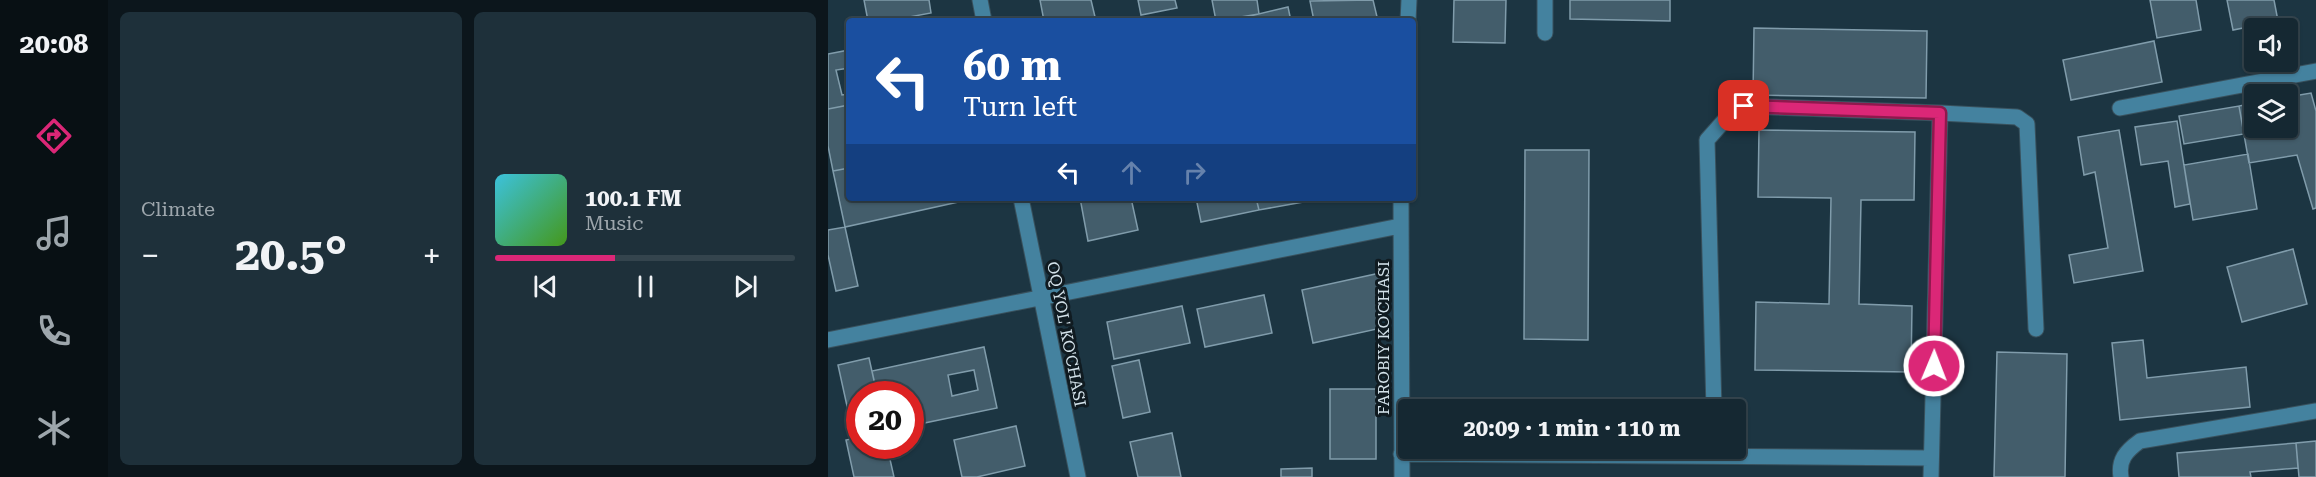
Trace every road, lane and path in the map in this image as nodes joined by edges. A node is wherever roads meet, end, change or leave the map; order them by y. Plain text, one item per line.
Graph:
1 (980, 0) edge
2 (1409, 0) edge
3 (1545, 0) edge
4 (983, 18) edge
5 (1408, 18) edge
6 (1545, 33) dead end
7 (2316, 71) edge
8 (2120, 108) dead end
9 (1940, 113) junction
10 (1022, 201) edge
11 (1401, 201) edge
12 (1400, 226) junction
13 (1041, 297) junction
14 (2036, 329) dead end
15 (828, 340) edge
16 (1401, 399) edge
17 (1714, 399) edge
18 (2316, 411) edge
19 (1746, 453) edge
20 (1931, 458) junction
21 (1401, 459) edge
22 (1078, 477) edge
23 (1402, 477) edge
24 (1931, 477) edge
25 (2121, 477) edge

1 - 4 street
2 - 5 street
3 - 6 street
7 - 8 street
9 - 14 street
9 - 17 street
9 - 20 street
10 - 13 street, OQ YOL' KO'CHASI
11 - 12 street, FAROBIY KO'CHASI
12 - 13 street
12 - 16 street, FAROBIY KO'CHASI
13 - 15 street
13 - 22 street, OQ YOL' KO'CHASI
18 - 25 street
19 - 20 street
20 - 24 street
21 - 23 street, FAROBIY KO'CHASI

